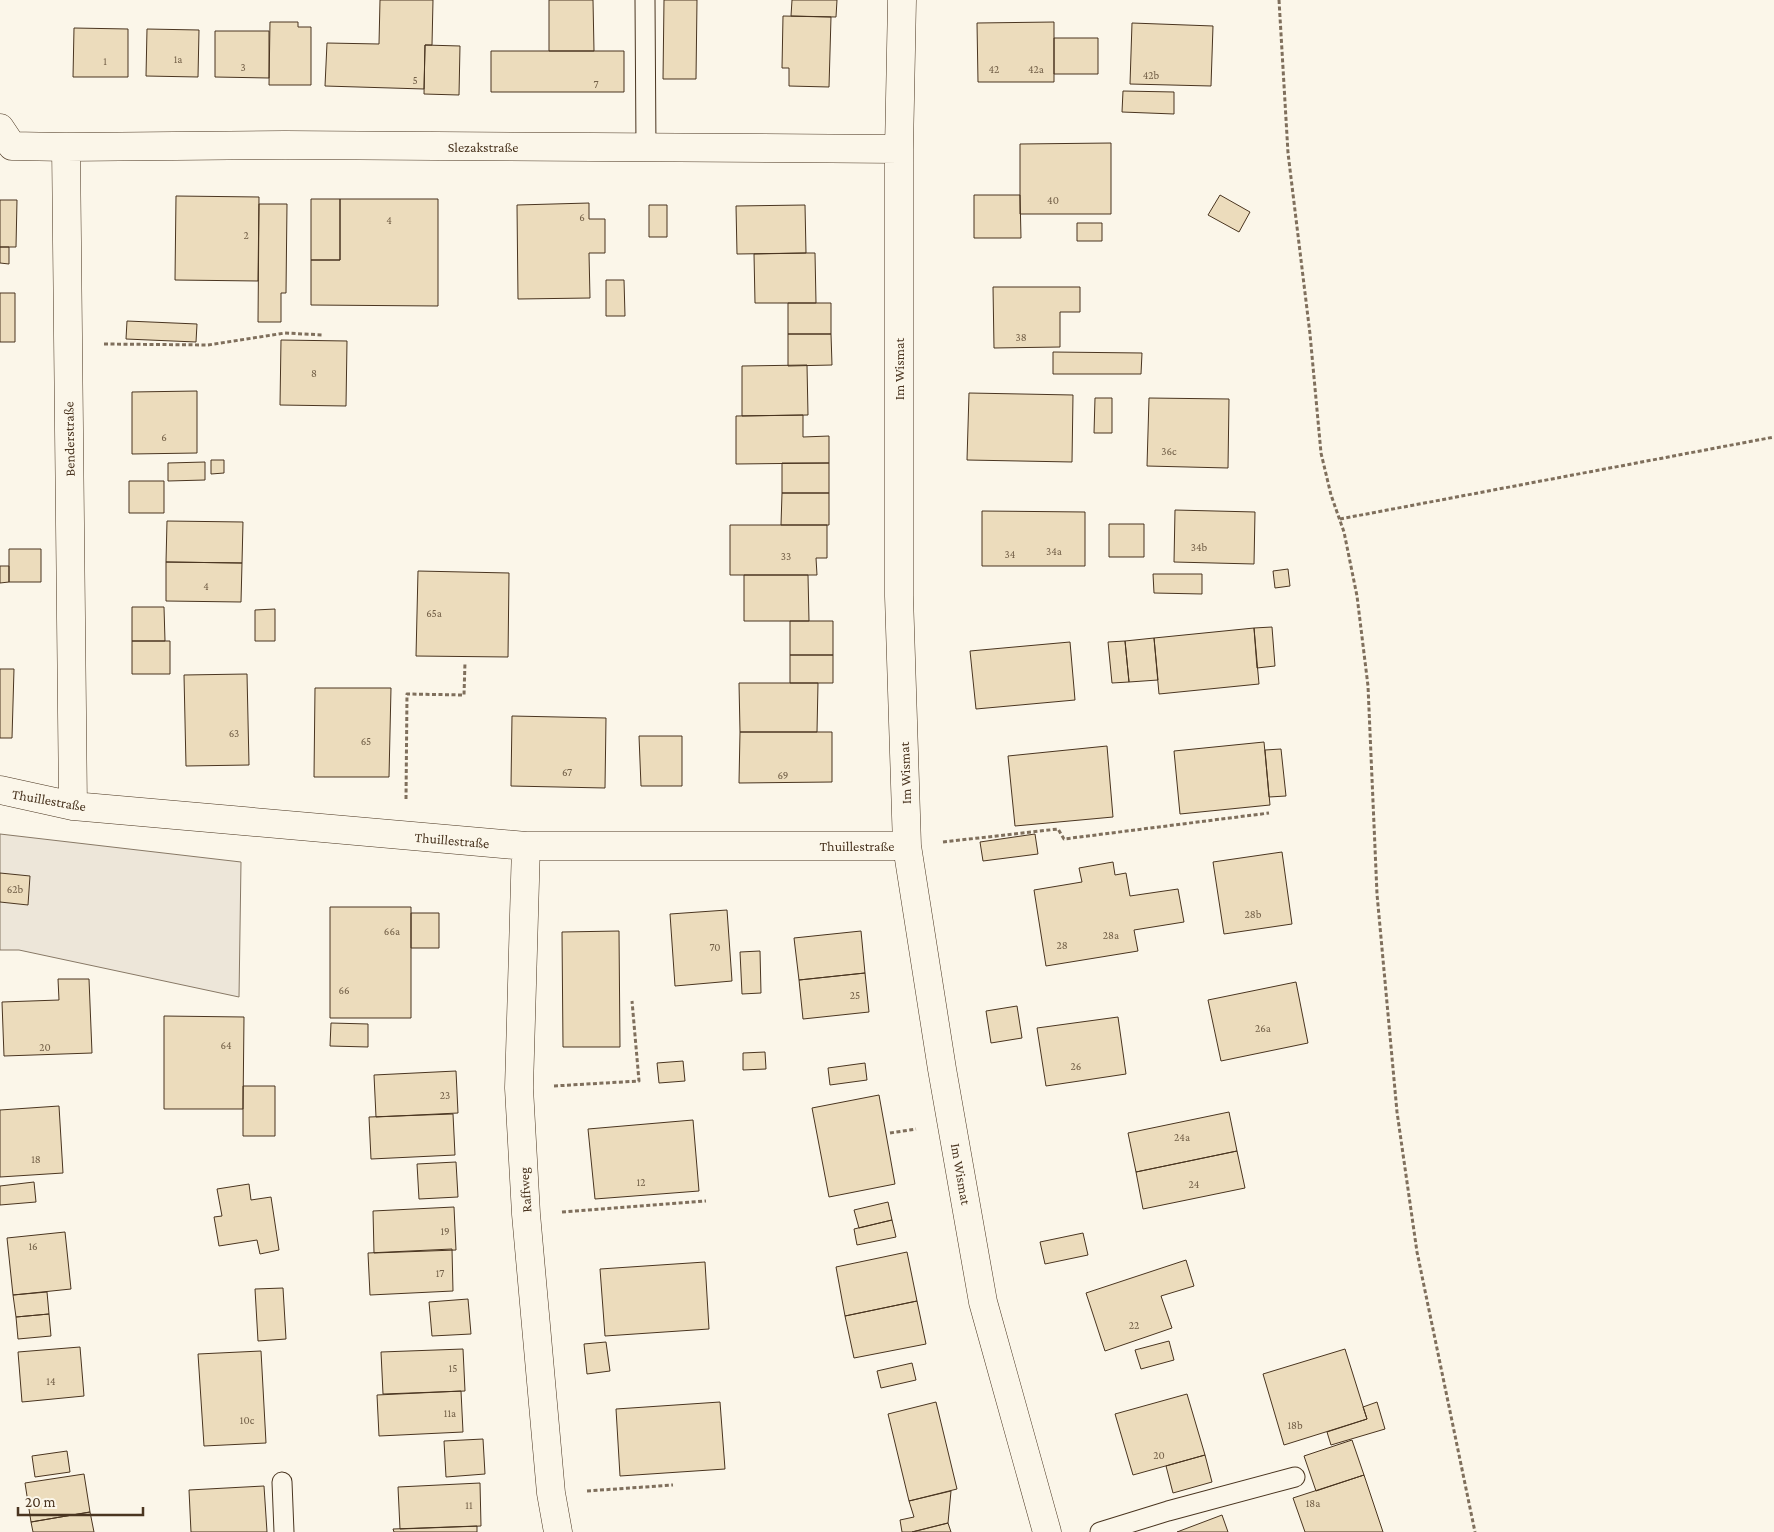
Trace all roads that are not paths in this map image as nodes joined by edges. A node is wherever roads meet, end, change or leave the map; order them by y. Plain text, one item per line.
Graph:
1 (644, 0) edge
2 (902, 0) edge
3 (0, 128) edge
4 (66, 147) junction
5 (646, 148) junction
6 (899, 149) junction
7 (0, 790) edge
8 (73, 806) junction
9 (526, 846) junction
10 (907, 846) junction
11 (1295, 1477) dead end
12 (282, 1482) dead end
13 (284, 1532) edge
14 (558, 1532) edge
15 (1047, 1532) edge
16 (1100, 1532) edge

1 - 5 lane
2 - 6 street, Im Wismat
3 - 4 street
4 - 5 street, Slezakstraße
4 - 8 street, Benderstraße
5 - 6 street, Slezakstraße
6 - 10 street, Im Wismat
7 - 8 street, Thuillestraße
8 - 9 street, Thuillestraße
9 - 10 street, Thuillestraße
9 - 14 street, Raffweg
10 - 15 street, Im Wismat
11 - 16 lane
12 - 13 lane

